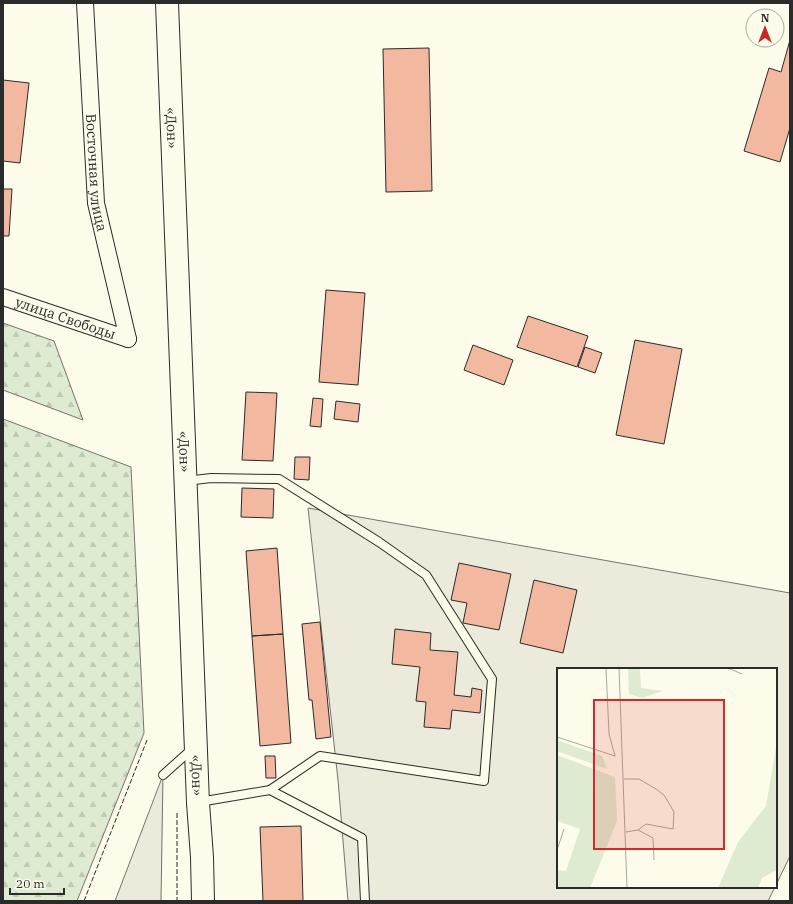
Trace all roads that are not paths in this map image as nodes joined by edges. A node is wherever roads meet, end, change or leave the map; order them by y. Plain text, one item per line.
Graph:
1 (85, 3) edge
2 (167, 3) edge
3 (3, 297) edge
4 (128, 339) joint
5 (186, 481) junction
6 (196, 746) junction
7 (163, 774) dead end
8 (270, 790) junction
9 (198, 802) junction
10 (203, 901) edge
11 (365, 901) edge

1 - 4 street, Восточная улица
2 - 5 main road, «Дон»
3 - 4 street, улица Свободы
5 - 6 main road, «Дон»
5 - 8 lane
6 - 7 lane
6 - 9 main road, «Дон»
8 - 9 lane
8 - 11 lane
9 - 10 main road, «Дон»

